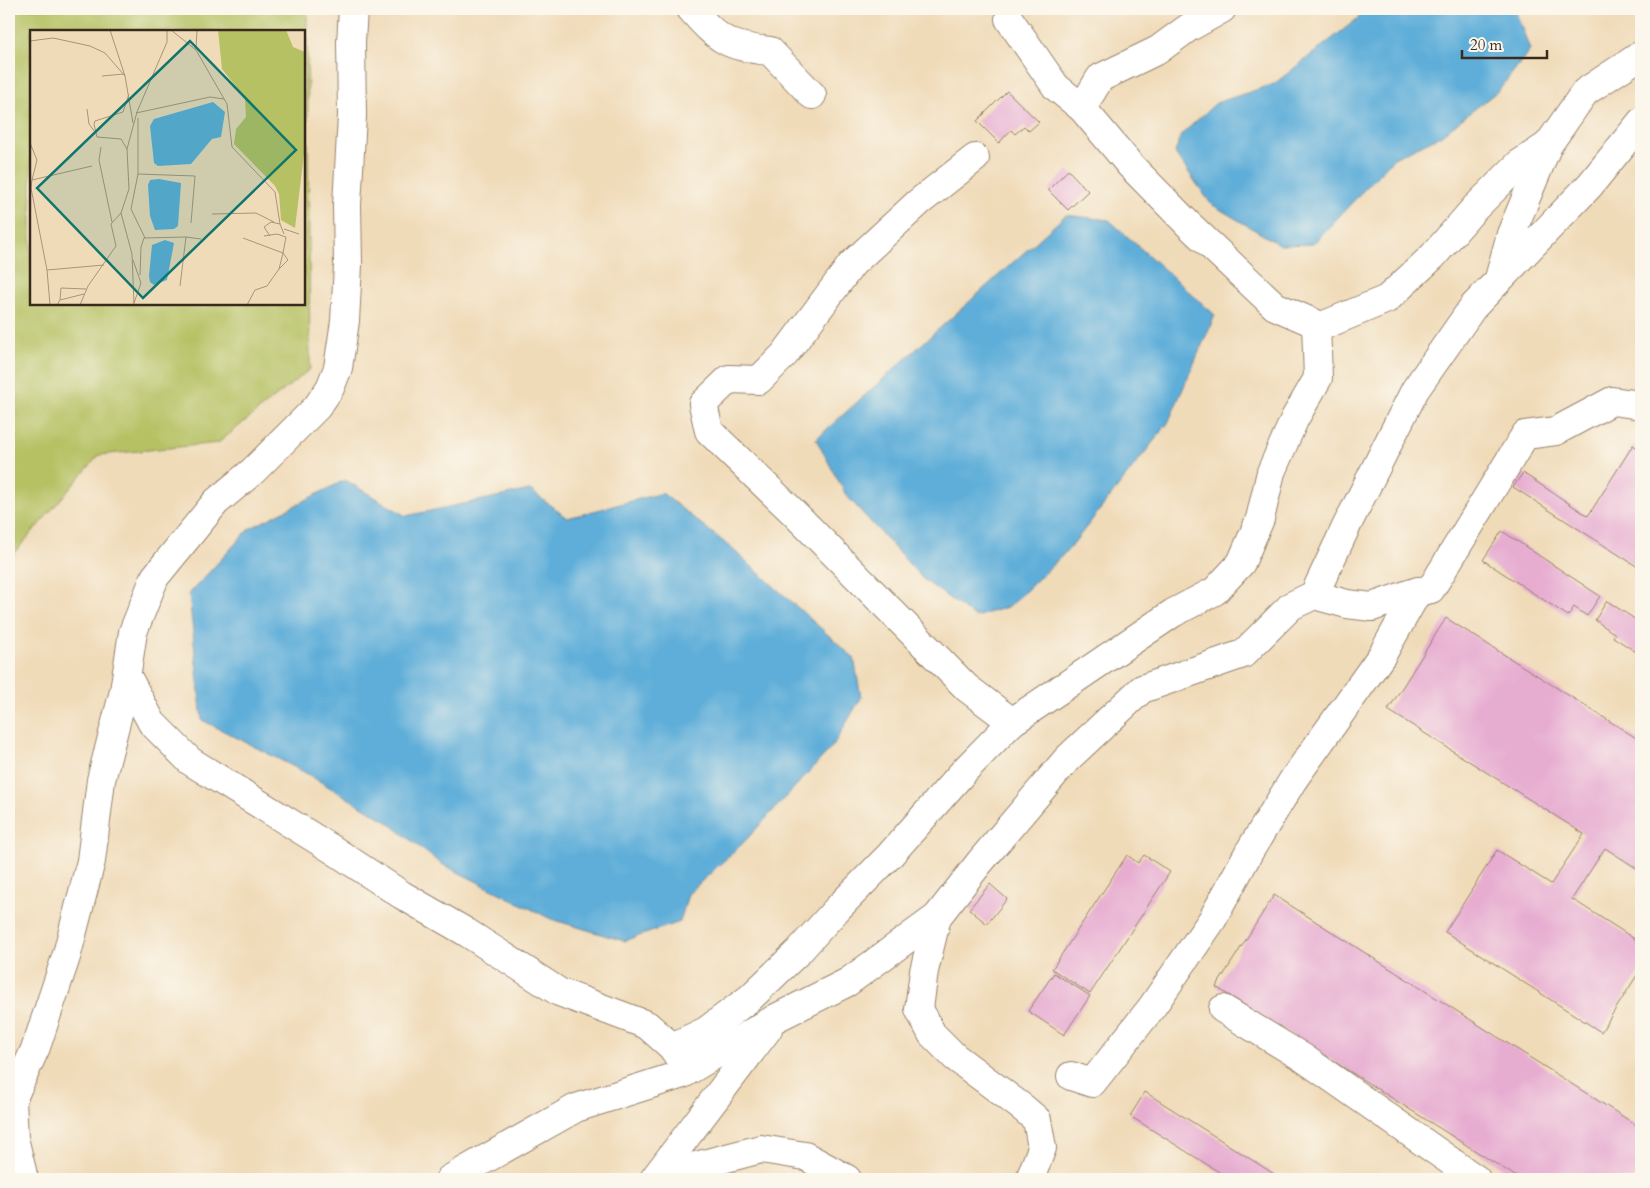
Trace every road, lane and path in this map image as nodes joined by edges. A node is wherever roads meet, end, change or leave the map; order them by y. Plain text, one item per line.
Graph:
1 (353, 9) edge
2 (1222, 9) edge
3 (697, 12) edge
4 (1008, 18) dead end
5 (1641, 55) edge
6 (812, 95) dead end
7 (1082, 108) junction
8 (1641, 122) edge
9 (1548, 145) junction
10 (975, 158) dead end
11 (1499, 279) junction
12 (1316, 324) junction
13 (1641, 405) edge
14 (1418, 591) junction
15 (1314, 595) junction
16 (126, 676) junction
17 (1012, 722) junction
18 (938, 917) junction
19 (1223, 1009) dead end
20 (776, 1018) junction
21 (672, 1047) junction
22 (688, 1071) junction
23 (1071, 1076) dead end
24 (10, 1108) edge
25 (24, 1179) edge
26 (450, 1179) edge
27 (654, 1179) edge
28 (673, 1179) edge
29 (847, 1179) edge
30 (1030, 1179) edge
31 (1476, 1179) edge

1 - 16 street
2 - 7 street
3 - 6 street
4 - 7 street
5 - 9 street
7 - 12 street
8 - 11 street
9 - 11 street
9 - 12 street
10 - 17 street
11 - 15 street
12 - 17 street
13 - 14 street
14 - 15 street
14 - 23 street
15 - 18 street
16 - 21 street
16 - 24 street
17 - 21 street
18 - 20 street
18 - 30 street
19 - 31 street
20 - 22 street
20 - 27 street
21 - 22 street
22 - 26 street
24 - 25 street
28 - 29 street

